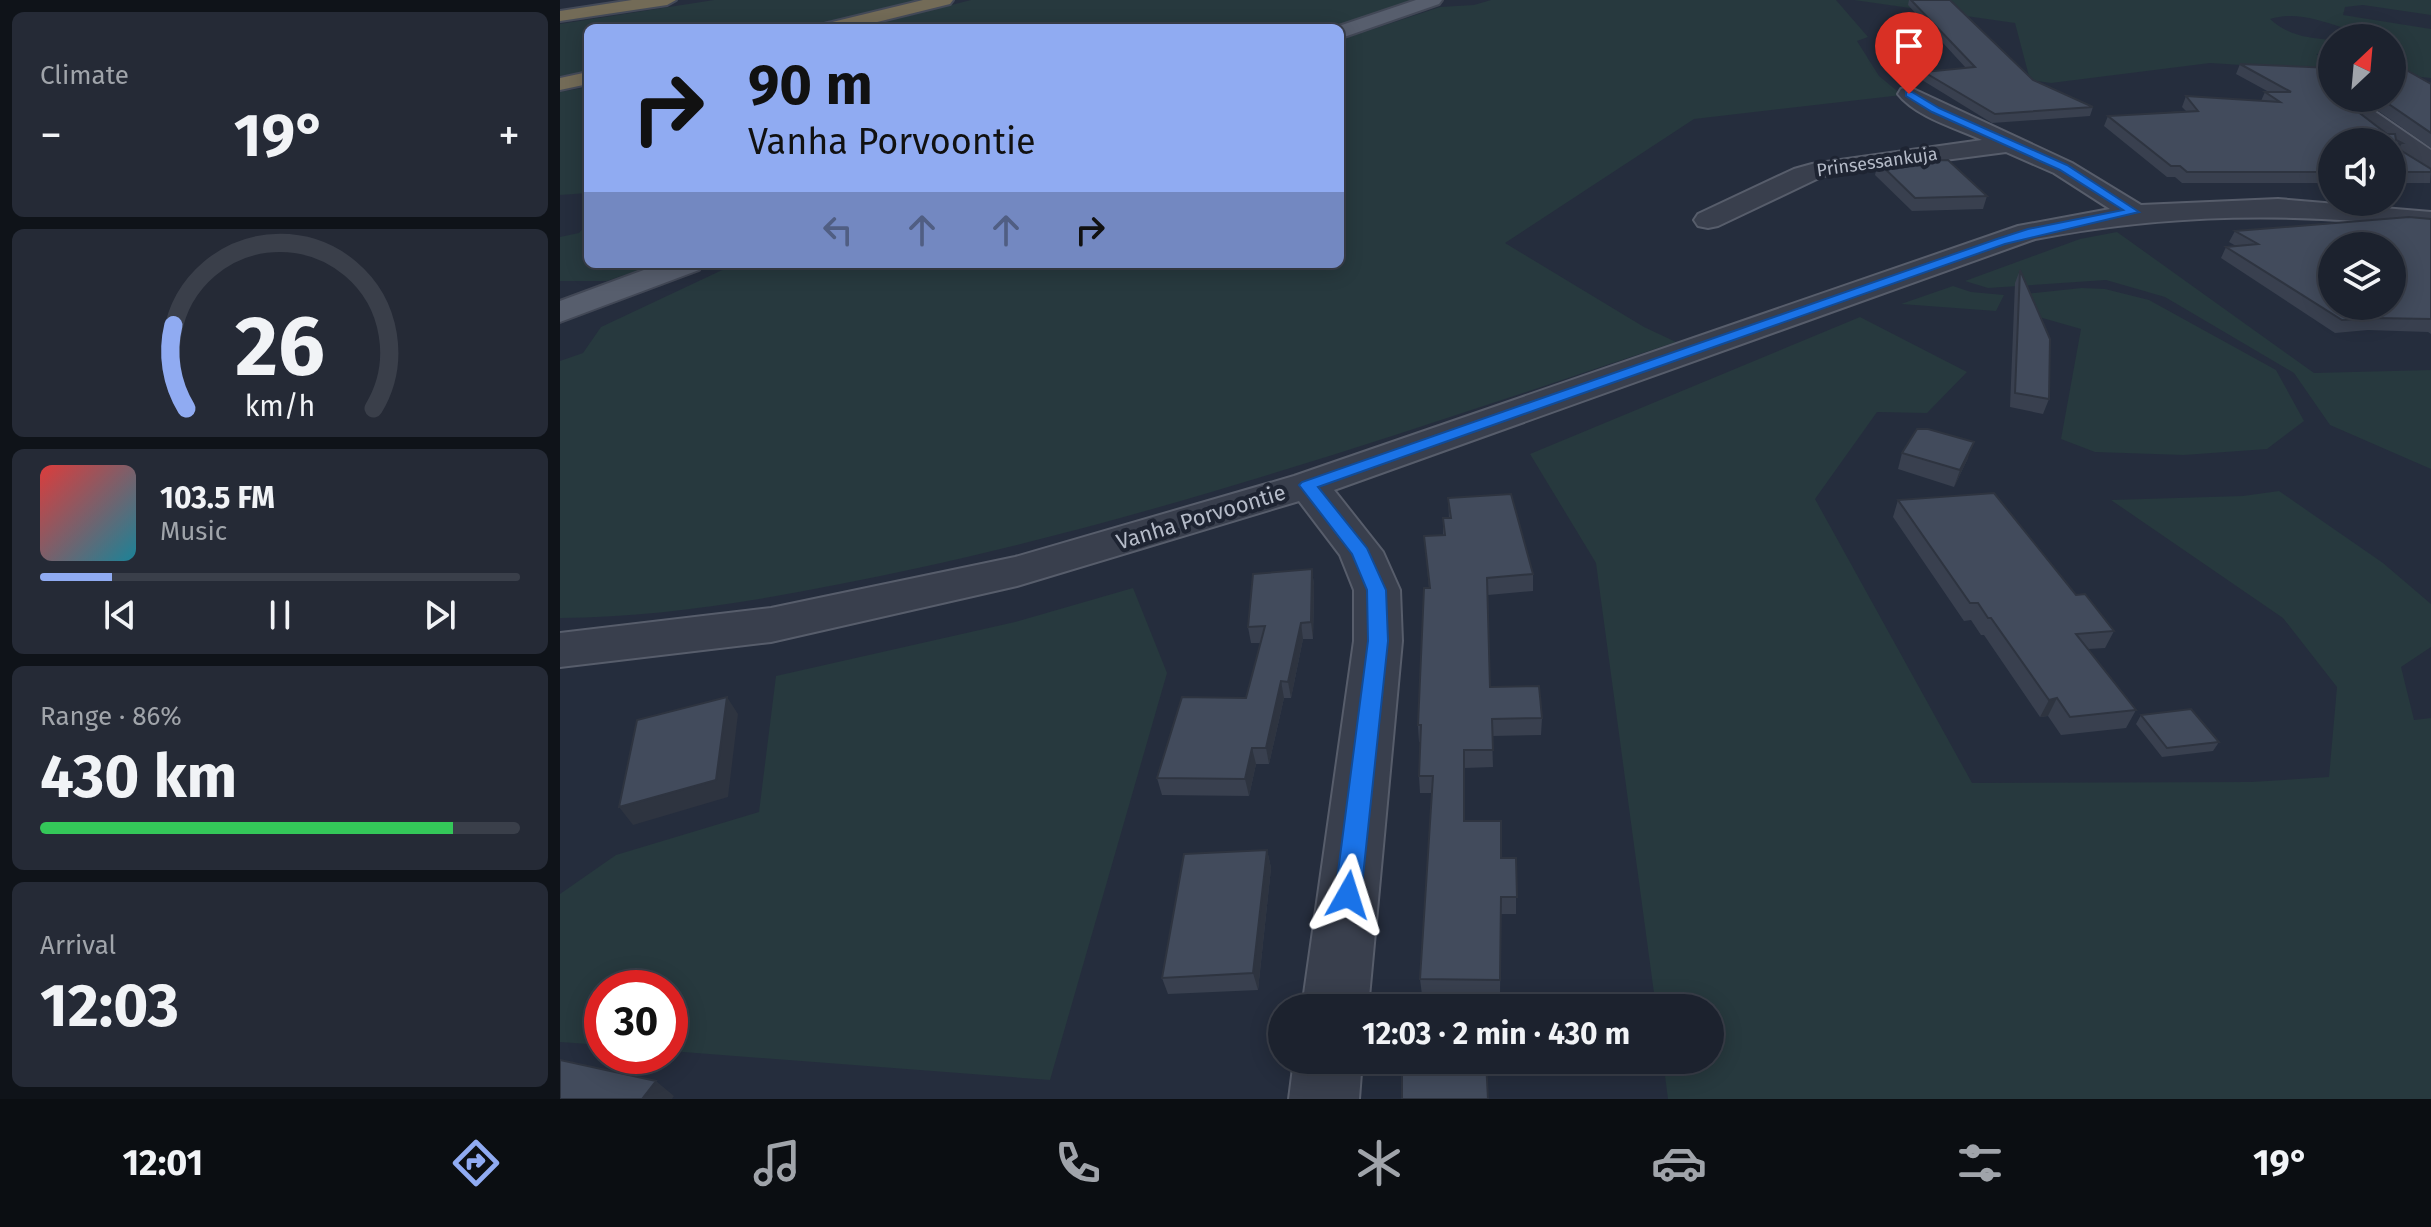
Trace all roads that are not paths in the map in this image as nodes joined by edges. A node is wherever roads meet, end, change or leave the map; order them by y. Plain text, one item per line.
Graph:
1 (575, 0) edge
2 (667, 0) edge
3 (944, 0) edge
4 (1433, 0) edge
5 (560, 2) edge
6 (560, 16) edge
7 (847, 24) edge
8 (1344, 31) edge
9 (584, 79) edge
10 (560, 83) edge
11 (1909, 94) dead end
12 (2360, 112) edge
13 (2008, 144) junction
14 (2431, 161) edge
15 (2133, 212) junction
16 (1708, 220) dead end
17 (2431, 220) edge
18 (677, 268) edge
19 (560, 312) edge
20 (1308, 485) junction
21 (567, 659) edge
22 (1337, 994) edge
23 (1327, 1074) edge
24 (1324, 1099) edge

1 - 5 highway
2 - 6 highway
3 - 7 highway
4 - 8 main road
9 - 10 highway
11 - 13 street
12 - 14 street
13 - 15 street
13 - 16 street, Prinsessankuja
15 - 17 street, Vanha Porvoontie
15 - 20 street, Vanha Porvoontie
18 - 19 main road
20 - 21 street, Vanha Porvoontie
20 - 22 street
23 - 24 street

